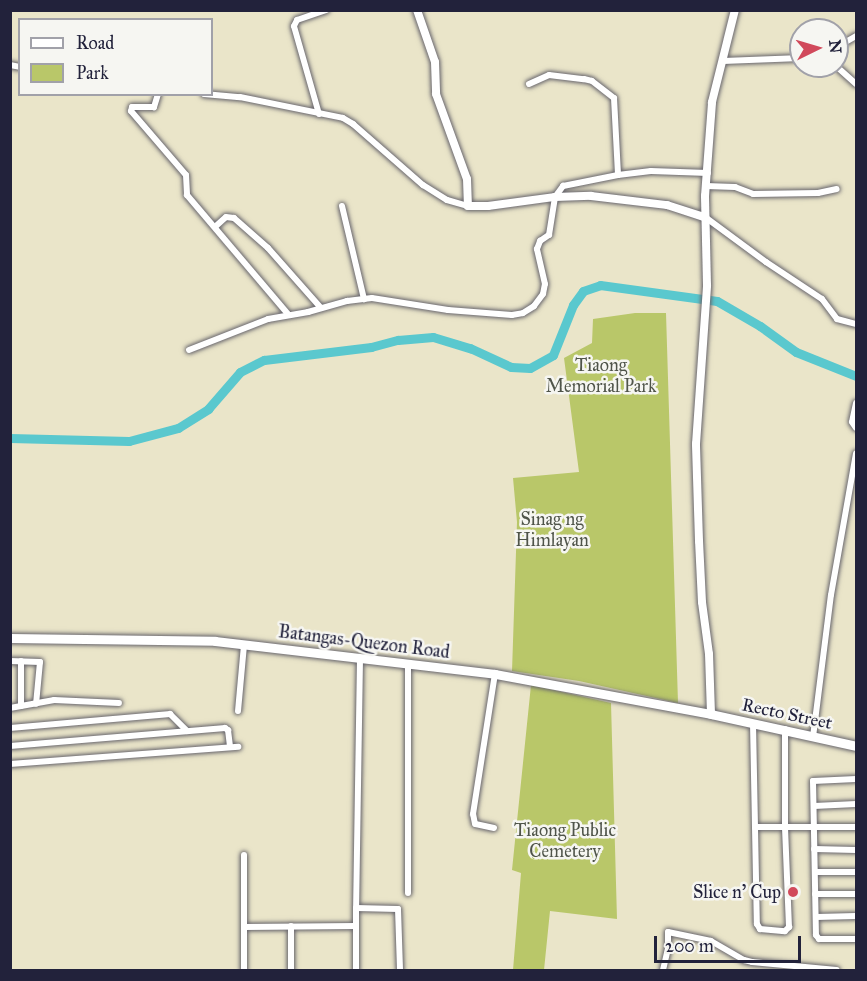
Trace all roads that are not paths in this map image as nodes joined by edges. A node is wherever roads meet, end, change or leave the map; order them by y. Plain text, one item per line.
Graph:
1 (326, 10) edge
2 (417, 10) edge
3 (735, 10) edge
4 (789, 58) edge
5 (723, 61) junction
6 (529, 84) dead end
7 (213, 95) edge
8 (157, 96) edge
9 (319, 114) junction
10 (708, 173) junction
11 (618, 175) junction
12 (706, 186) junction
13 (837, 189) dead end
14 (555, 197) junction
15 (342, 206) dead end
16 (468, 206) junction
17 (705, 217) junction
18 (216, 226) junction
19 (364, 299) junction
20 (321, 308) junction
21 (288, 314) junction
22 (856, 324) edge
23 (189, 350) dead end
24 (856, 403) edge
25 (856, 428) edge
26 (856, 453) edge
27 (10, 638) edge
28 (244, 645) junction
29 (360, 659) junction
30 (10, 661) edge
31 (21, 661) junction
32 (408, 664) junction
33 (495, 674) junction
34 (119, 703) dead end
35 (36, 704) junction
36 (21, 706) junction
37 (10, 708) edge
38 (238, 711) dead end
39 (711, 714) junction
40 (753, 723) junction
41 (10, 728) edge
42 (785, 729) junction
43 (187, 731) junction
44 (813, 736) junction
45 (10, 746) edge
46 (856, 746) edge
47 (230, 747) junction
48 (238, 747) dead end
49 (10, 764) edge
50 (856, 779) edge
51 (856, 804) edge
52 (814, 806) junction
53 (755, 827) junction
54 (784, 827) junction
55 (814, 827) junction
56 (856, 827) edge
57 (494, 828) dead end
58 (814, 849) junction
59 (856, 850) edge
60 (244, 855) dead end
61 (815, 872) junction
62 (856, 872) edge
63 (408, 893) dead end
64 (815, 894) junction
65 (856, 894) edge
66 (356, 908) junction
67 (856, 916) edge
68 (816, 917) junction
69 (291, 926) junction
70 (243, 927) junction
71 (356, 927) junction
72 (856, 939) edge
73 (243, 970) edge
74 (291, 970) edge
75 (356, 970) edge
76 (400, 970) edge
77 (663, 970) edge
78 (837, 970) edge

1 - 9 street
2 - 16 street
3 - 5 street
4 - 5 street
5 - 10 street
6 - 11 street
7 - 9 street
8 - 18 street
9 - 16 street
10 - 11 street
10 - 12 street
11 - 14 street
12 - 13 street
12 - 17 street
14 - 16 street
14 - 17 street
14 - 19 street
15 - 19 street
17 - 22 street
17 - 39 street
18 - 20 street
18 - 21 street
19 - 20 street
20 - 21 street
21 - 23 street
24 - 25 street
26 - 44 street
27 - 28 main road, Batangas-Quezon Road
28 - 29 main road, Batangas-Quezon Road
28 - 38 street
29 - 32 main road, Batangas-Quezon Road
29 - 66 street
30 - 31 street
31 - 35 street
31 - 36 street
32 - 33 main road, Batangas-Quezon Road
32 - 63 street
33 - 39 main road, Batangas-Quezon Road
33 - 57 street
34 - 35 street
35 - 36 street
36 - 37 street
39 - 40 main road, Recto Street
40 - 42 main road, Recto Street
40 - 53 street
41 - 43 street
42 - 44 main road, Recto Street
42 - 54 street
43 - 45 street
43 - 47 street
44 - 46 main road, Recto Street
47 - 48 street
47 - 49 street
50 - 52 street
51 - 52 street
52 - 55 street
53 - 54 street
53 - 54 street
54 - 55 street
55 - 56 street
55 - 58 street
58 - 59 street
58 - 61 street
60 - 70 street
61 - 62 street
61 - 64 street
64 - 65 street
64 - 68 street
66 - 71 street
66 - 76 street
67 - 68 street
68 - 72 street
69 - 70 street
69 - 71 street
69 - 74 street
70 - 73 street
71 - 75 street
77 - 78 street

